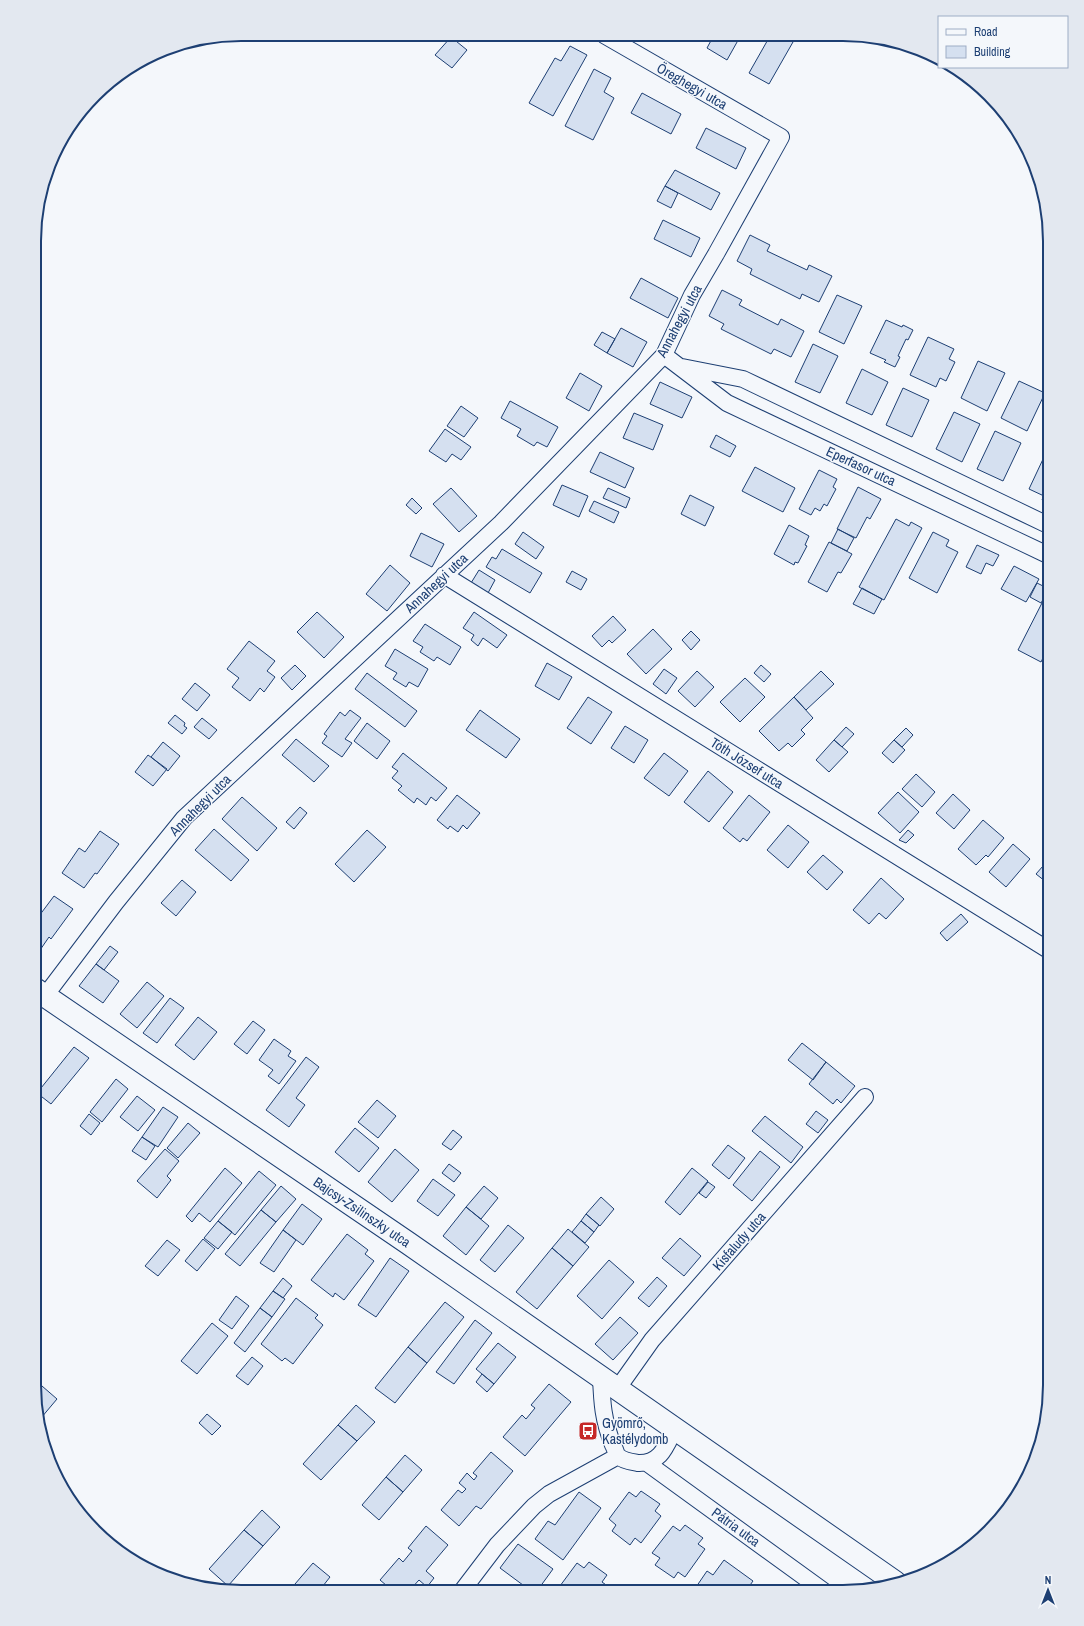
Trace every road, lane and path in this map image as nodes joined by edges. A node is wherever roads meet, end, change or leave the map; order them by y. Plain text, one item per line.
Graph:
1 (614, 41) edge
2 (781, 137) joint
3 (664, 355) junction
4 (678, 366) junction
5 (1043, 523) edge
6 (1043, 553) edge
7 (444, 575) junction
8 (1043, 947) edge
9 (41, 991) edge
10 (41, 993) edge
11 (865, 1097) dead end
12 (609, 1382) junction
13 (681, 1433) junction
14 (618, 1456) junction
15 (647, 1463) junction
16 (891, 1579) edge
17 (467, 1585) edge
18 (815, 1585) edge

1 - 2 street, Öreghegyi utca
2 - 3 street, Annahegyi utca
3 - 4 street, Eperfasor utca
3 - 7 street, Annahegyi utca
4 - 5 street, Eperfasor utca
4 - 6 street, Eperfasor utca
7 - 8 street, Tóth József utca
7 - 9 street, Annahegyi utca
10 - 12 main road, Bajcsy-Zsilinszky utca
11 - 12 street, Kisfaludy utca
12 - 13 main road, Bajcsy-Zsilinszky utca
12 - 14 street
13 - 15 street
13 - 16 main road, Bajcsy-Zsilinszky utca
14 - 15 street
14 - 17 street
15 - 18 street, Pátria utca

